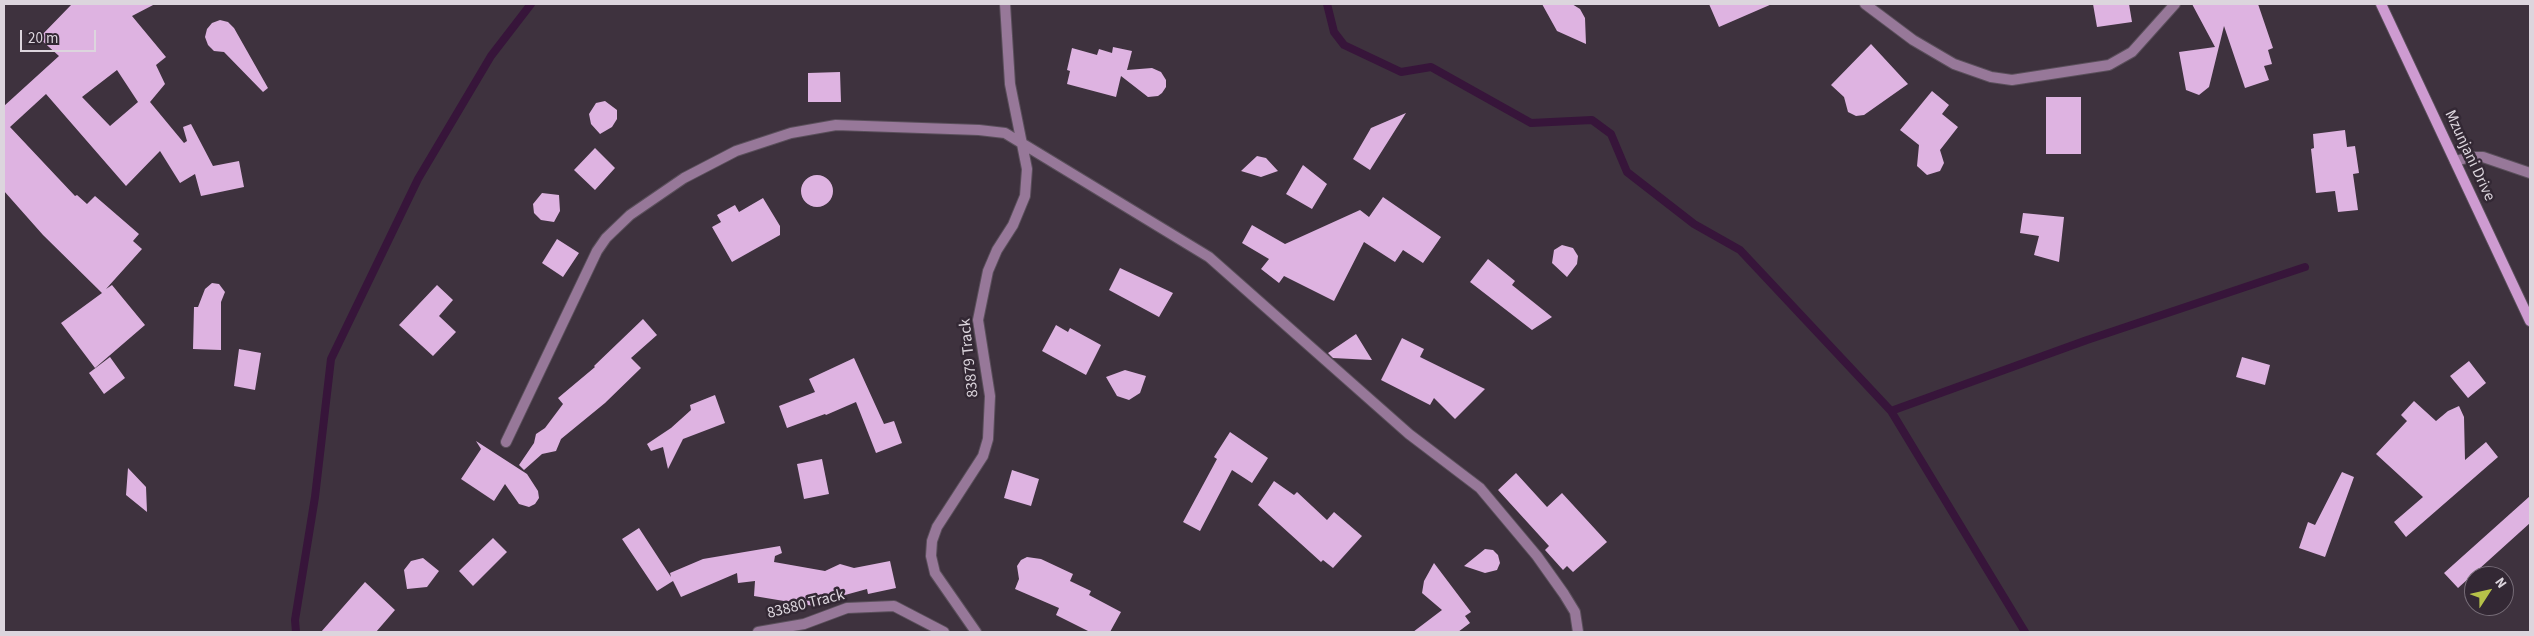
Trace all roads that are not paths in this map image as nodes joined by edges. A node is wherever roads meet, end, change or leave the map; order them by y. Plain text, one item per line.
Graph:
1 (1005, 4) edge
2 (1865, 4) edge
3 (2174, 4) edge
4 (2381, 4) edge
5 (1021, 143) junction
6 (2456, 161) junction
7 (2530, 173) edge
8 (2530, 321) edge
9 (506, 442) dead end
10 (758, 632) edge
11 (944, 632) edge
12 (976, 632) edge
13 (1578, 632) edge

1 - 5 street, 83879 Track
2 - 3 street
4 - 6 main road, Mzunjani Drive
5 - 9 street
5 - 12 street, 83879 Track
5 - 13 street
6 - 7 street
6 - 8 main road, Mzunjani Drive
10 - 11 street, 83880 Track

